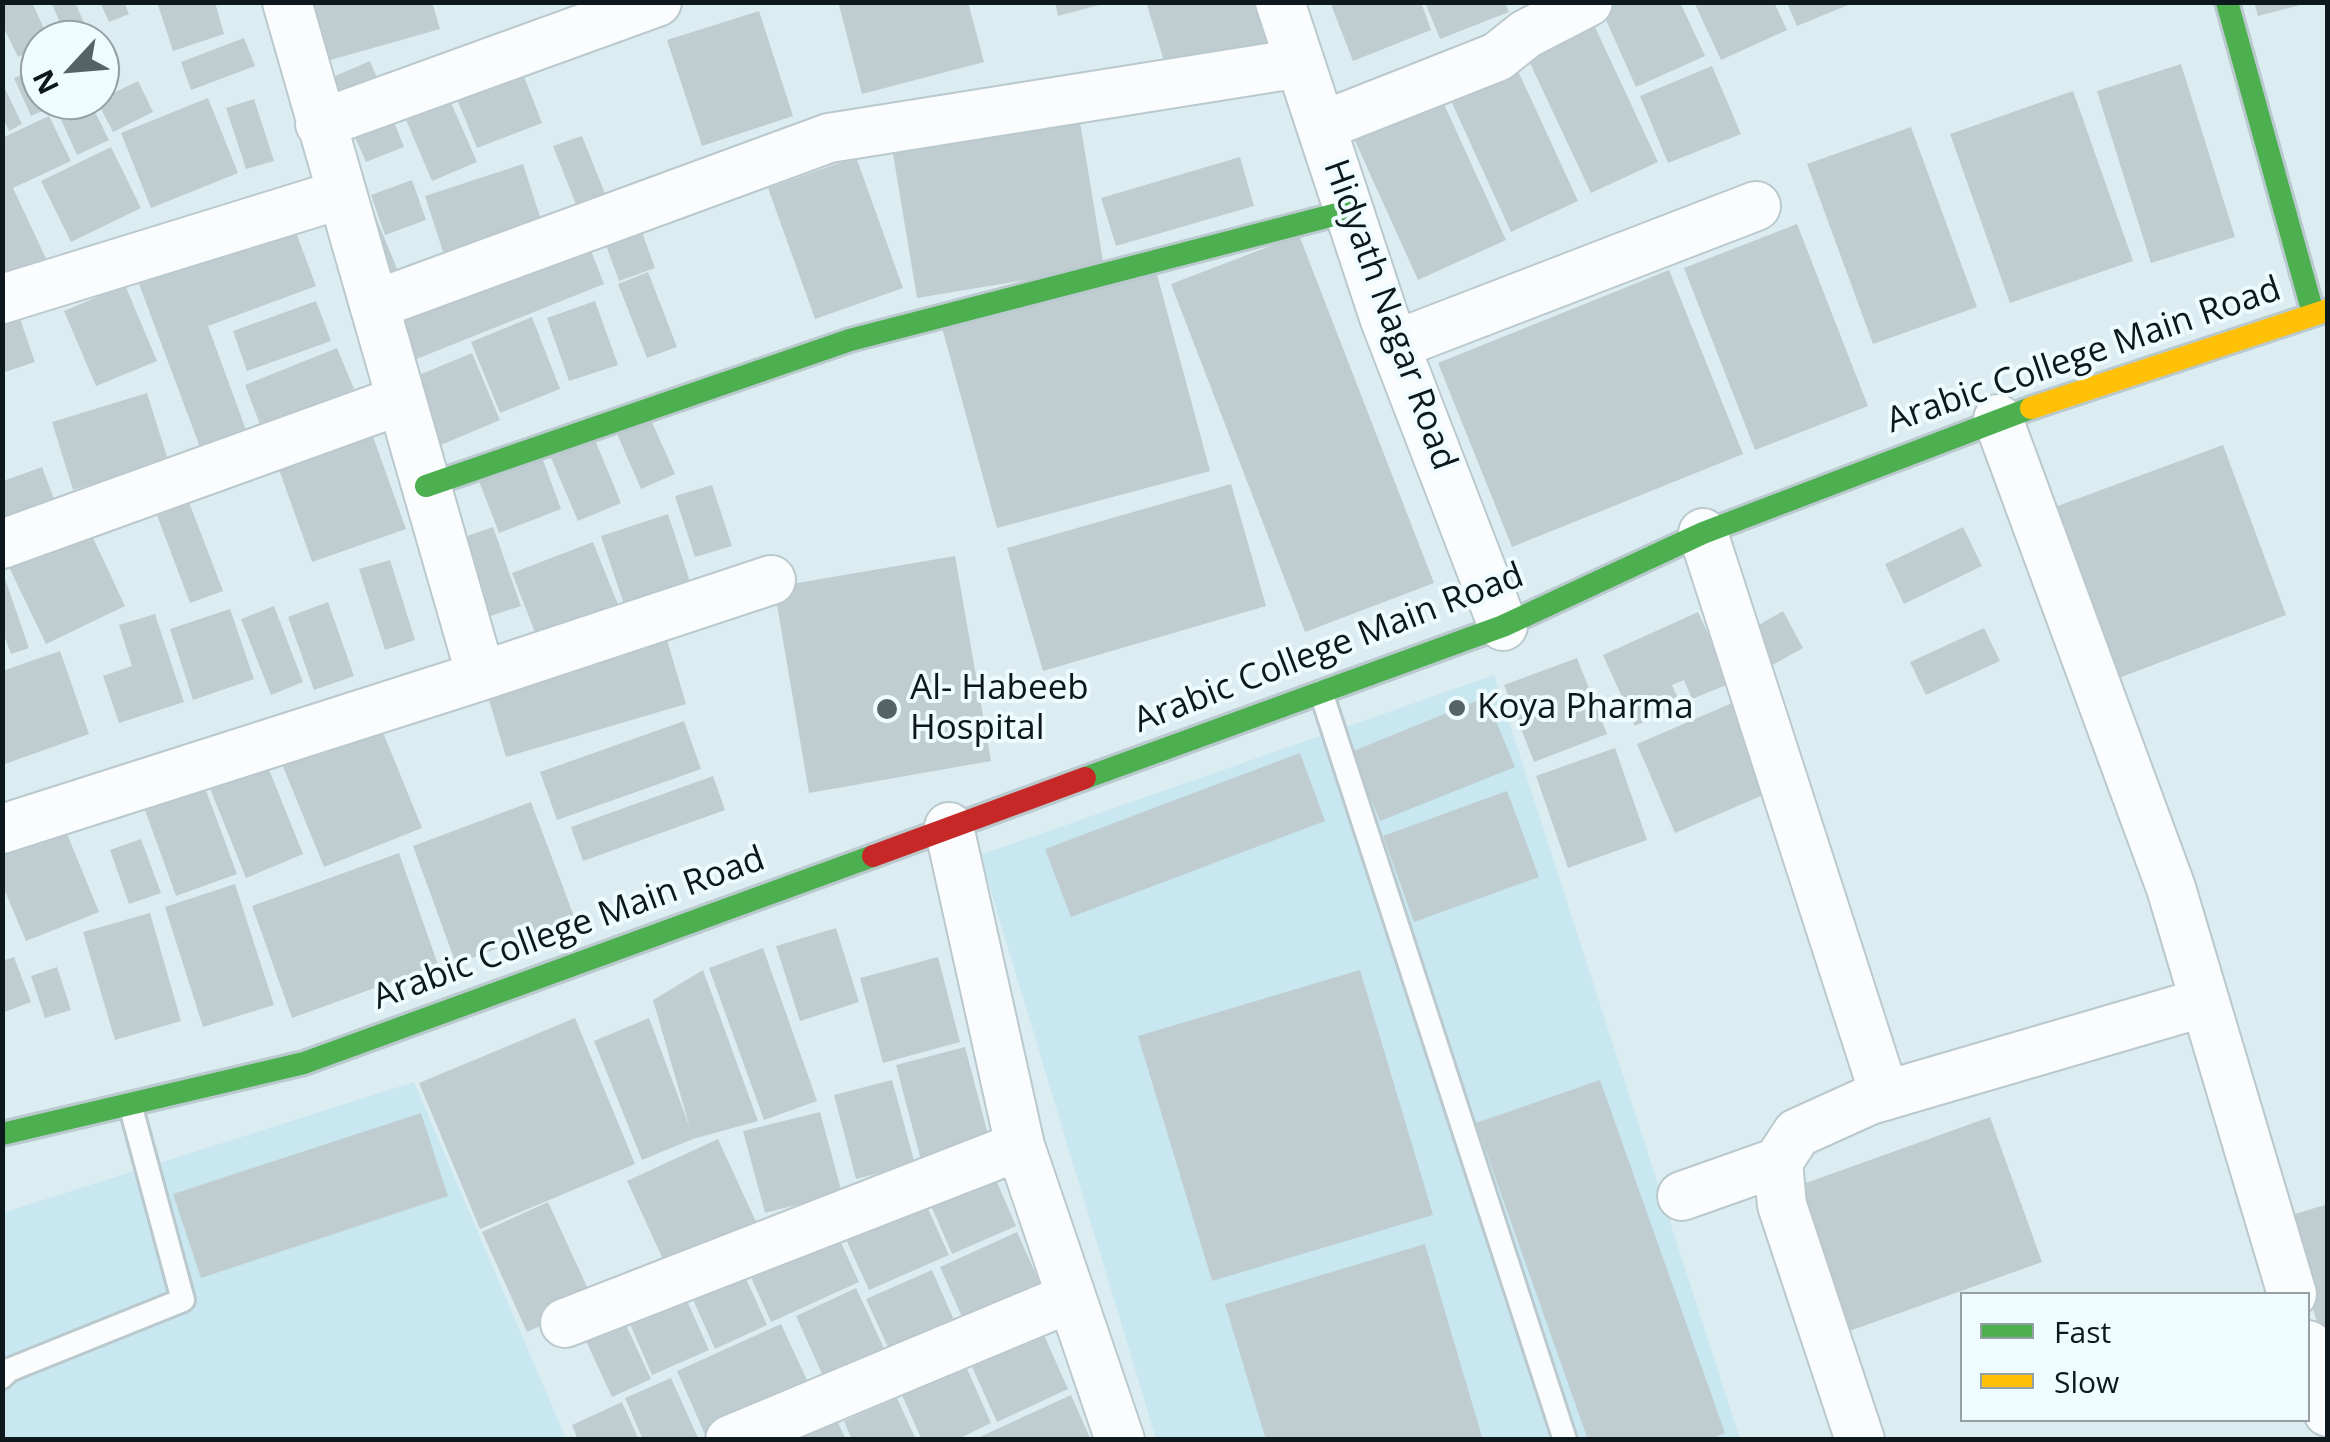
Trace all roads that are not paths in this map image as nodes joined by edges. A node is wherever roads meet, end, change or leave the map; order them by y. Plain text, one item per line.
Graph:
1 (287, 2) edge
2 (657, 2) edge
3 (1280, 2) edge
4 (1588, 2) edge
5 (2227, 2) edge
6 (1300, 64) junction
7 (320, 124) junction
8 (1322, 126) junction
9 (342, 194) junction
10 (1756, 206) dead end
11 (1349, 211) junction
12 (2, 299) edge
13 (374, 305) junction
14 (2320, 312) edge
15 (1395, 345) junction
16 (401, 400) junction
17 (1998, 419) junction
18 (426, 486) junction
19 (1703, 532) junction
20 (2, 544) edge
21 (771, 580) dead end
22 (1504, 626) junction
23 (482, 676) junction
24 (1321, 692) junction
25 (949, 827) junction
26 (2, 829) edge
27 (2206, 1002) junction
28 (1885, 1096) junction
29 (130, 1104) junction
30 (2, 1134) edge
31 (1020, 1146) junction
32 (1778, 1162) junction
33 (1682, 1196) dead end
34 (2291, 1292) edge
35 (1070, 1298) junction
36 (565, 1323) dead end
37 (2310, 1352) edge
38 (2, 1377) edge
39 (2328, 1412) edge
40 (730, 1440) edge
41 (1120, 1440) edge
42 (1566, 1440) edge
43 (1860, 1440) edge

1 - 7 street
2 - 7 street
3 - 6 street, Hidyath Nagar Road
4 - 8 street
5 - 14 main road
6 - 8 street, Hidyath Nagar Road
6 - 13 street
7 - 9 street
8 - 11 street, Hidyath Nagar Road
9 - 12 street
9 - 13 street
10 - 15 street
11 - 15 street, Hidyath Nagar Road
11 - 18 main road
13 - 16 street
14 - 17 main road, Arabic College Main Road
15 - 22 street, Hidyath Nagar Road
16 - 18 street
16 - 20 street
17 - 19 main road, Arabic College Main Road
17 - 27 street
18 - 23 street
19 - 22 main road, Arabic College Main Road
19 - 28 street
21 - 23 street
22 - 24 main road, Arabic College Main Road
23 - 26 street
24 - 25 main road, Arabic College Main Road
24 - 42 lane
25 - 29 main road, Arabic College Main Road
25 - 31 street
27 - 28 street
27 - 34 street
28 - 32 street
29 - 30 main road, Arabic College Main Road
29 - 38 lane
31 - 35 street
31 - 36 street
32 - 33 street
32 - 43 street
35 - 40 street
35 - 41 street
37 - 39 street

